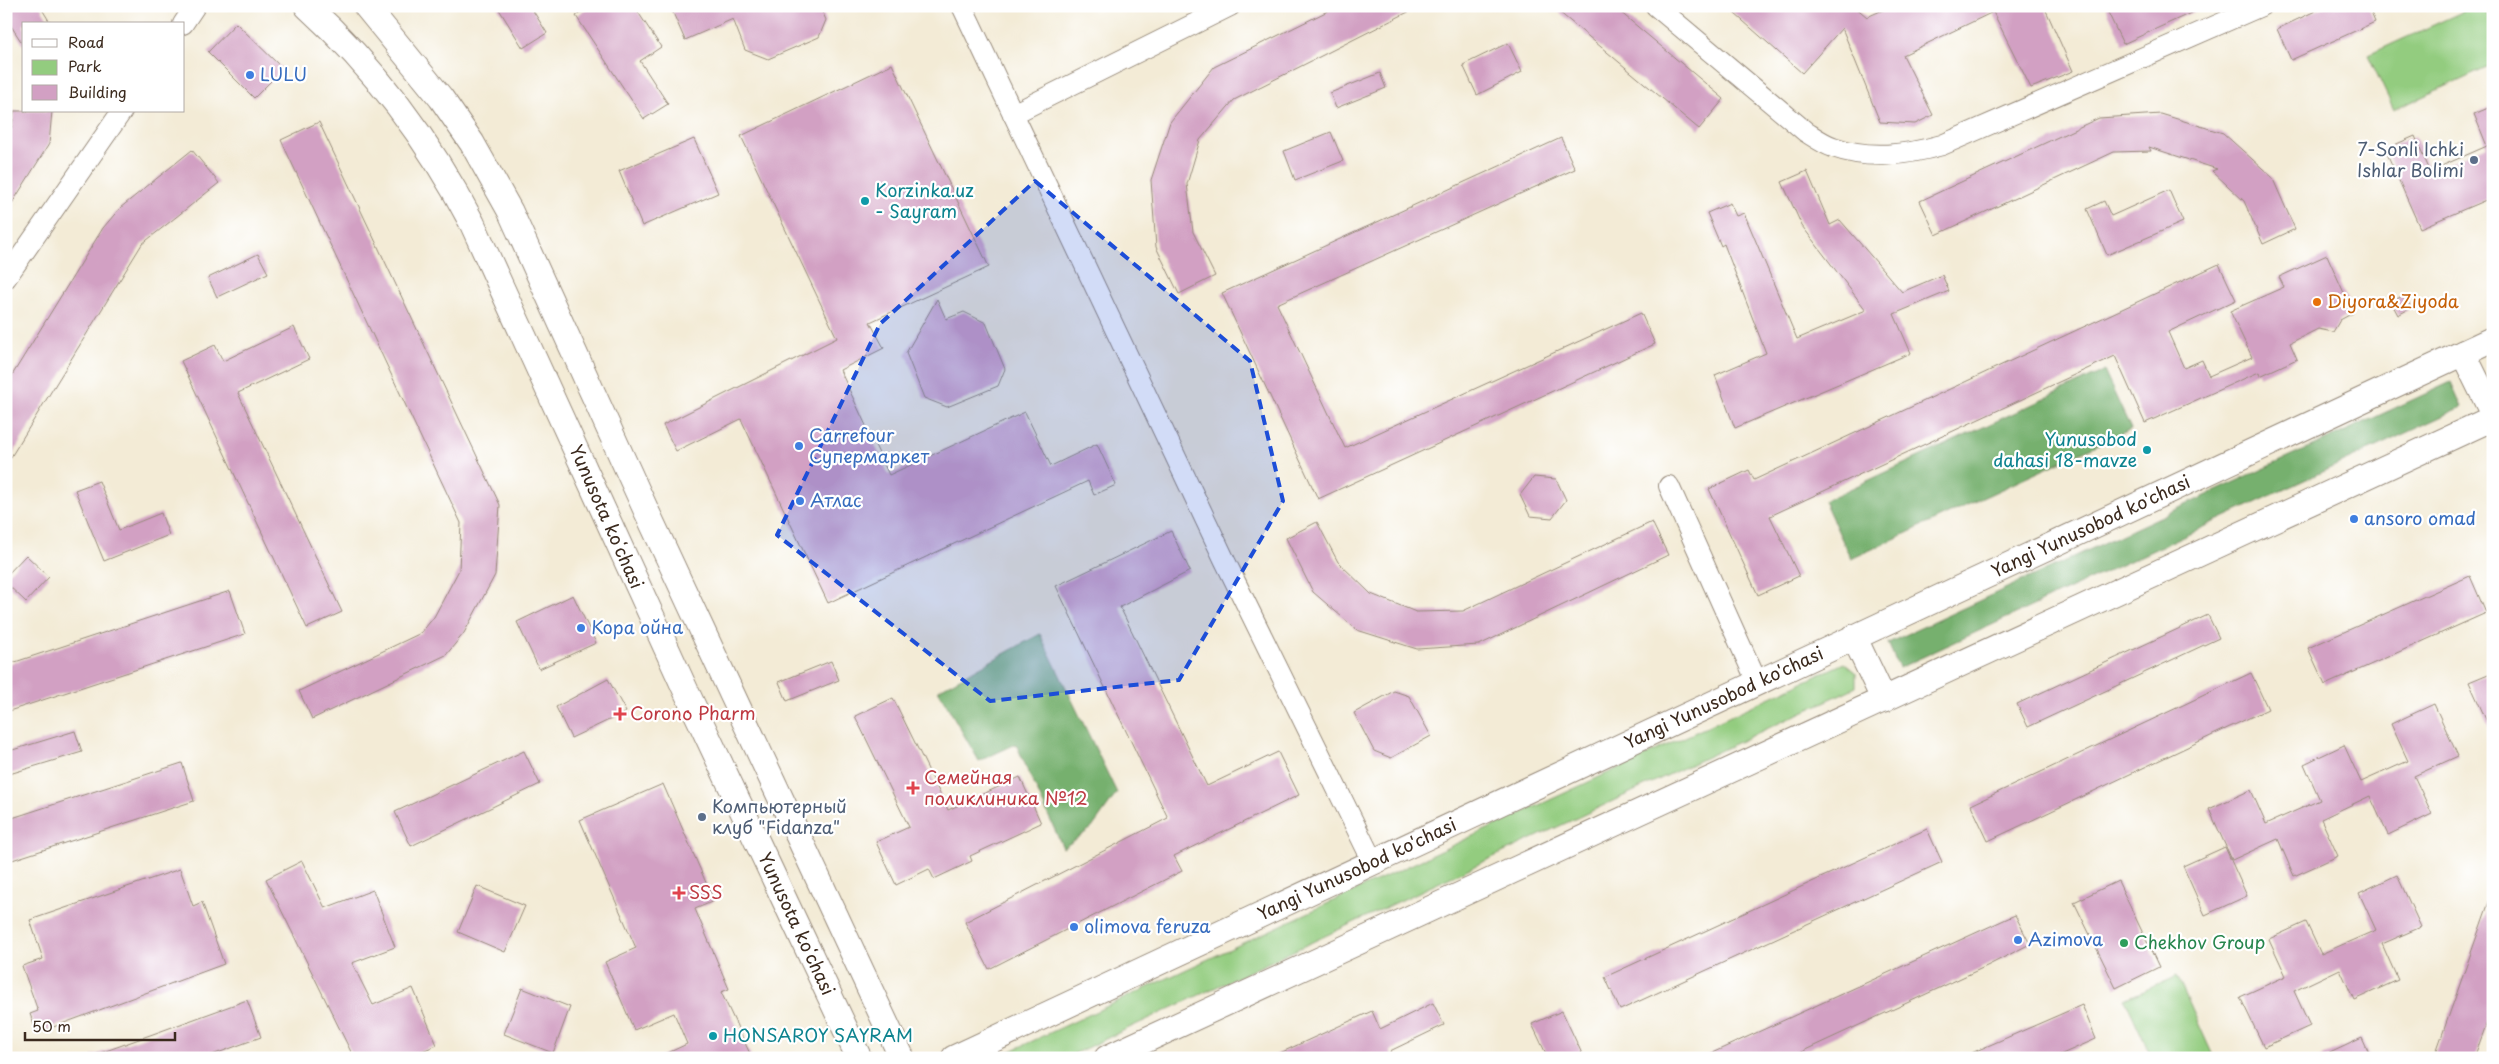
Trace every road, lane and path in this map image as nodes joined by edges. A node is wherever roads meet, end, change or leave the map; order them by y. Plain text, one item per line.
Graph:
1 (195, 6) edge
2 (306, 6) edge
3 (366, 6) edge
4 (962, 6) edge
5 (1230, 6) edge
6 (1656, 6) edge
7 (2261, 6) edge
8 (184, 22) edge
9 (121, 112) edge
10 (1013, 114) junction
11 (6, 278) edge
12 (2493, 339) edge
13 (2463, 353) junction
14 (2493, 414) edge
15 (2493, 418) edge
16 (1669, 486) dead end
17 (1854, 637) junction
18 (1758, 682) junction
19 (1884, 700) junction
20 (1373, 862) junction
21 (859, 1058) edge
22 (902, 1058) edge
23 (954, 1058) edge
24 (1107, 1058) edge

1 - 8 street
2 - 21 main road, Yunusota koʻchasi
3 - 22 main road
4 - 10 street
5 - 10 street
6 - 7 street
9 - 11 street
10 - 20 street
12 - 13 main road, Yangi Yunusobod ko'chasi
13 - 14 main road
13 - 17 main road, Yangi Yunusobod ko'chasi
15 - 19 main road
16 - 18 street
17 - 18 main road, Yangi Yunusobod ko'chasi
17 - 19 main road
18 - 20 main road, Yangi Yunusobod ko'chasi
19 - 24 main road
20 - 23 main road, Yangi Yunusobod ko'chasi

